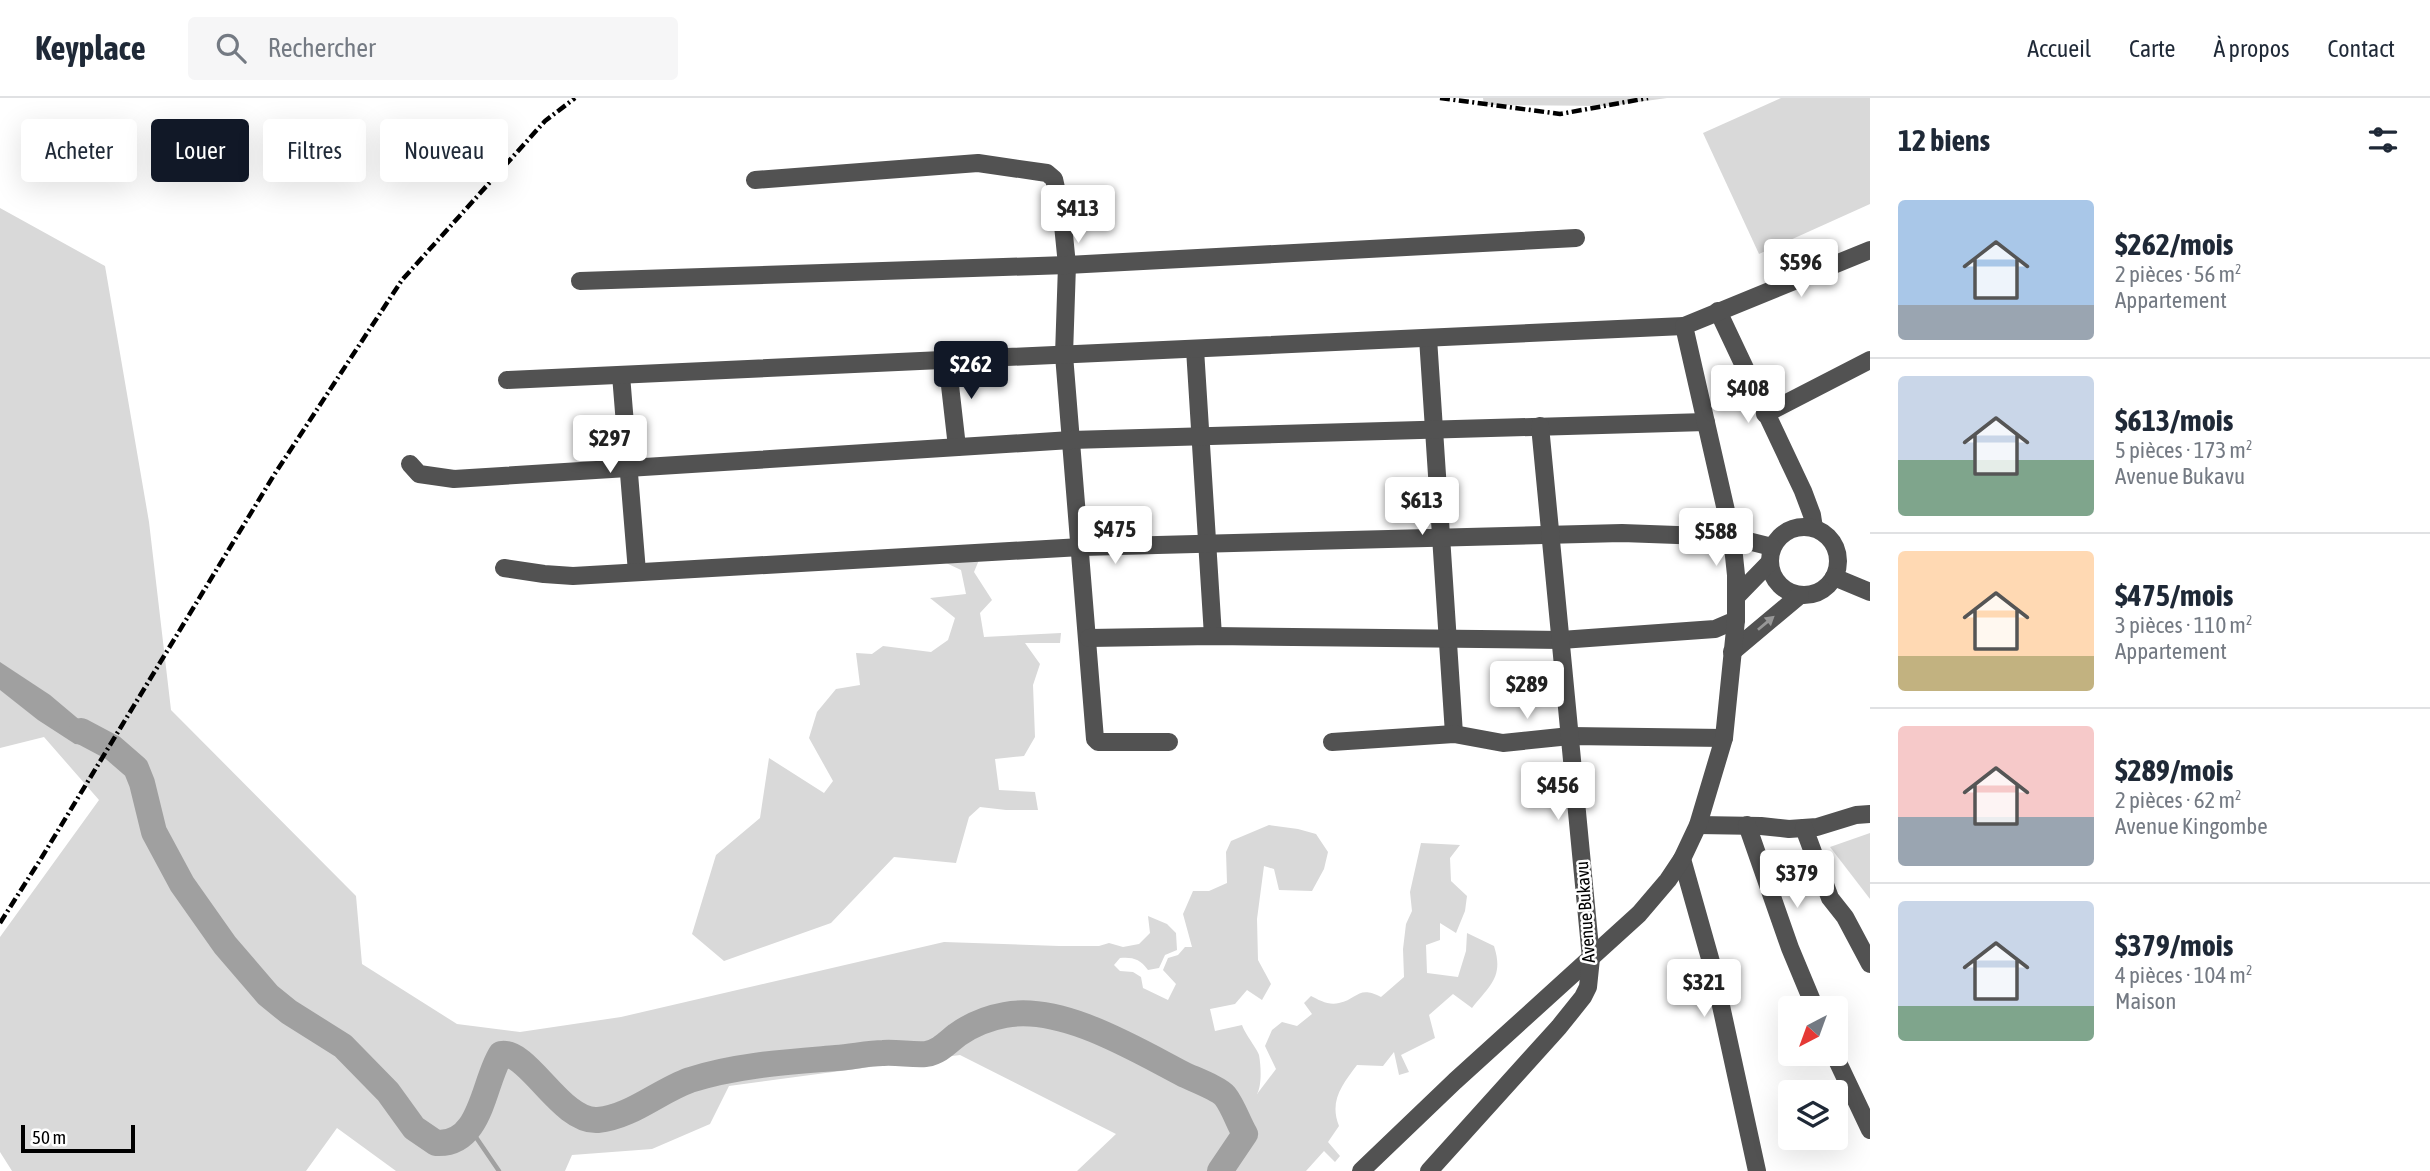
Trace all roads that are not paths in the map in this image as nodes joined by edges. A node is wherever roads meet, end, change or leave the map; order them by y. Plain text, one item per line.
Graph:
1 (755, 180) dead end
2 (1576, 238) dead end
3 (1870, 250) edge
4 (1067, 265) junction
5 (580, 281) dead end
6 (1718, 311) junction
7 (1684, 326) junction
8 (1428, 338) junction
9 (1195, 349) junction
10 (1064, 355) junction
11 (947, 359) junction
12 (1870, 360) edge
13 (621, 375) junction
14 (507, 380) dead end
15 (1765, 414) junction
16 (1706, 422) junction
17 (1540, 426) junction
18 (1434, 430) junction
19 (1200, 436) junction
20 (1071, 440) junction
21 (957, 447) junction
22 (410, 464) dead end
23 (628, 468) junction
24 (1814, 528) junction
25 (1550, 535) junction
26 (1732, 537) junction
27 (1441, 538) junction
28 (1207, 544) junction
29 (1081, 547) junction
30 (1771, 555) junction
31 (503, 568) dead end
32 (637, 572) junction
33 (1834, 577) junction
34 (1870, 592) edge
35 (1800, 595) junction
36 (1736, 597) junction
37 (1736, 620) junction
38 (1213, 636) junction
39 (1089, 638) junction
40 (1448, 638) junction
41 (1560, 640) junction
42 (1732, 652) junction
43 (1454, 734) junction
44 (1570, 736) junction
45 (1724, 738) junction
46 (1170, 741) dead end
47 (1332, 742) dead end
48 (1870, 814) edge
49 (1698, 825) junction
50 (1747, 825) junction
51 (1804, 828) junction
52 (1682, 859) junction
53 (1591, 958) junction
54 (1870, 964) edge
55 (1810, 996) edge
56 (1840, 1066) edge
57 (1870, 1130) edge
58 (1361, 1171) edge
59 (1429, 1171) edge
60 (1757, 1171) edge

1 - 4 street
2 - 4 street
3 - 6 street
4 - 5 street
4 - 10 street
6 - 7 street
6 - 15 street
7 - 8 street
7 - 16 street
8 - 9 street
8 - 18 street
9 - 10 street
9 - 19 street
10 - 11 street
10 - 20 street
11 - 13 street
11 - 21 street
12 - 15 street
13 - 14 street
13 - 23 street
15 - 24 street
16 - 17 street
16 - 26 street
17 - 18 street
17 - 25 street, Avenue Bukavu
18 - 19 street
18 - 27 street
19 - 20 street
19 - 28 street
20 - 21 street
20 - 29 street
21 - 23 street
22 - 23 street
23 - 32 street
24 - 30 street
24 - 33 street
25 - 26 street
25 - 27 street
25 - 41 street, Avenue Bukavu
26 - 30 street
26 - 36 street
27 - 28 street
27 - 40 street
28 - 29 street
28 - 38 street
29 - 32 street
29 - 39 street
30 - 35 street
30 - 36 street
31 - 32 street
33 - 34 street
33 - 35 street
42 -> 35 street
36 - 37 street
37 - 41 street
37 - 42 street
38 - 39 street
38 - 40 street
39 - 46 street
40 - 41 street
40 - 43 street
41 - 44 street, Avenue Bukavu
42 - 45 street
43 - 44 street
43 - 47 street
44 - 45 street
44 - 53 street, Avenue Bukavu
45 - 49 street
48 - 51 street
49 - 50 street
49 - 52 street
50 - 51 street
50 - 55 street
51 - 54 street
52 - 53 street
52 - 60 street
53 - 58 street
53 - 59 street, Avenue Bukavu
56 - 57 street

